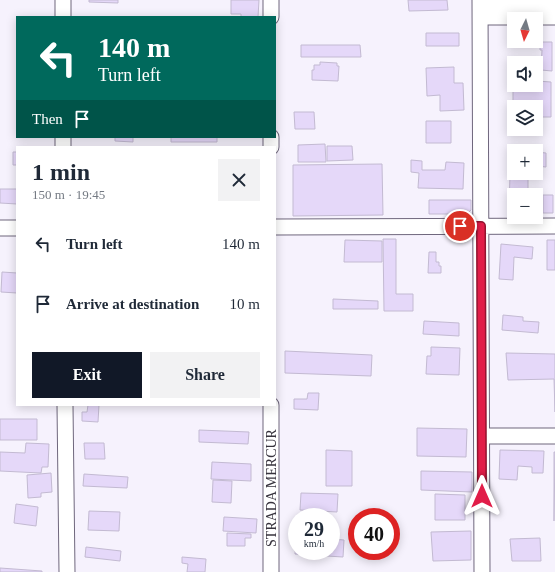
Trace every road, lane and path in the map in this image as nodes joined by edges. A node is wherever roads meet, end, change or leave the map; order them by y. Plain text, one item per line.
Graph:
1 (63, 0) edge
2 (271, 0) edge
3 (555, 5) edge
4 (480, 7) edge
5 (63, 16) edge
6 (271, 16) edge
7 (555, 17) edge
8 (481, 226) junction
9 (555, 226) edge
10 (276, 227) edge
11 (0, 228) edge
12 (16, 228) edge
13 (65, 406) edge
14 (271, 406) edge
15 (482, 436) junction
16 (555, 436) edge
17 (67, 572) edge
18 (271, 572) edge
19 (482, 572) edge

1 - 5 street
2 - 6 street
3 - 4 street
4 - 7 street
4 - 8 street
8 - 9 street
8 - 10 street
8 - 15 street
11 - 12 street
13 - 17 street
14 - 18 street, STRADA MERCUR
15 - 16 street
15 - 19 street

